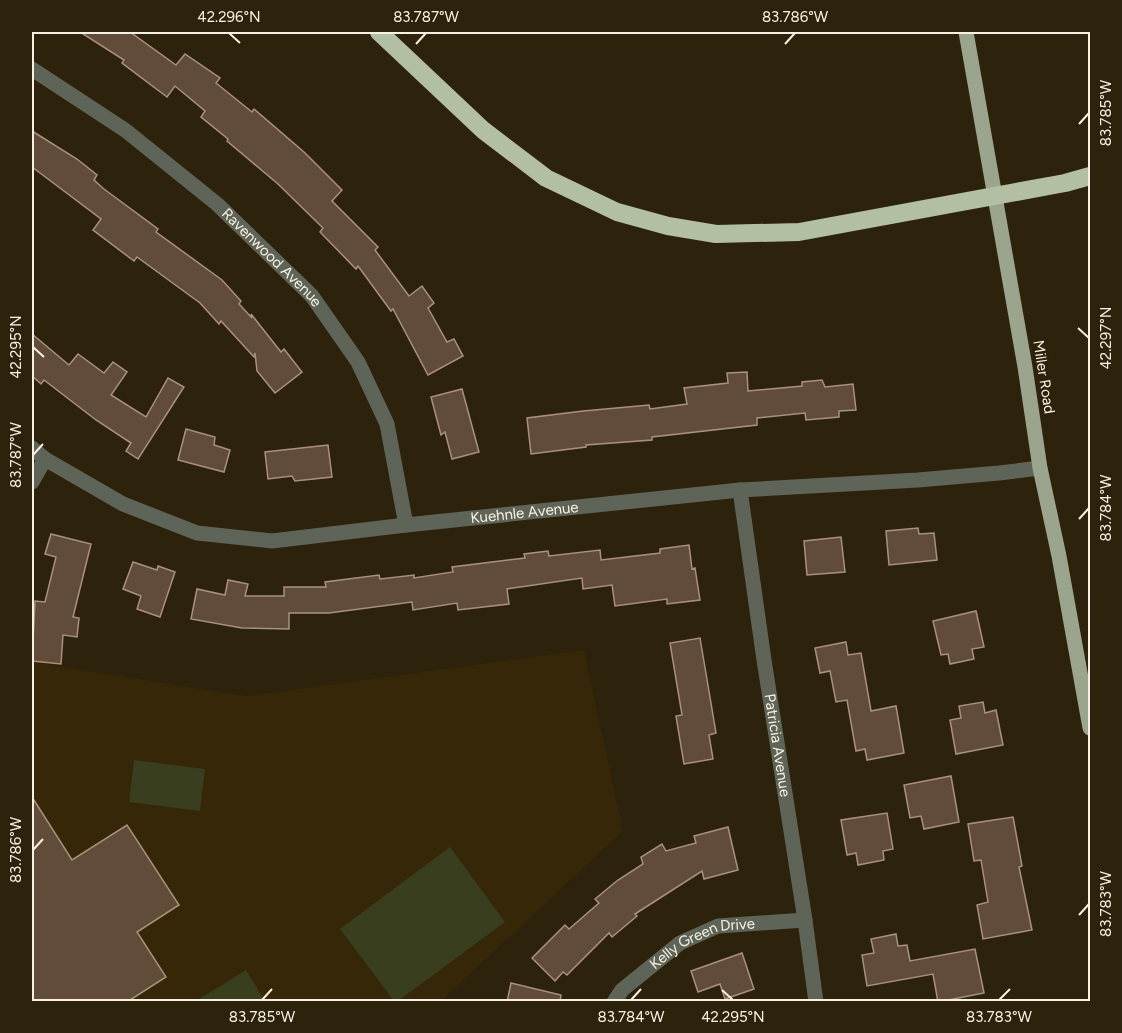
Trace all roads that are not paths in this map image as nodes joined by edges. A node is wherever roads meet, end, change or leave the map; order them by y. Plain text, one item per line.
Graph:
1 (379, 32) edge
2 (966, 32) edge
3 (32, 69) edge
4 (1090, 176) edge
5 (995, 196) junction
6 (32, 448) edge
7 (45, 459) junction
8 (1040, 468) junction
9 (32, 482) edge
10 (740, 490) junction
11 (406, 525) junction
12 (1090, 728) edge
13 (805, 920) junction
14 (614, 1002) edge
15 (816, 1002) edge

1 - 5 highway
2 - 5 main road, Miller Road
3 - 11 street, Ravenwood Avenue
4 - 5 highway
5 - 8 main road, Miller Road
6 - 7 street, Kuehnle Avenue
7 - 9 street
7 - 11 street, Kuehnle Avenue
8 - 10 street, Kuehnle Avenue
8 - 12 main road, Miller Road
10 - 11 street, Kuehnle Avenue
10 - 13 street, Patricia Avenue
13 - 14 street, Kelly Green Drive
13 - 15 street, Patricia Avenue

